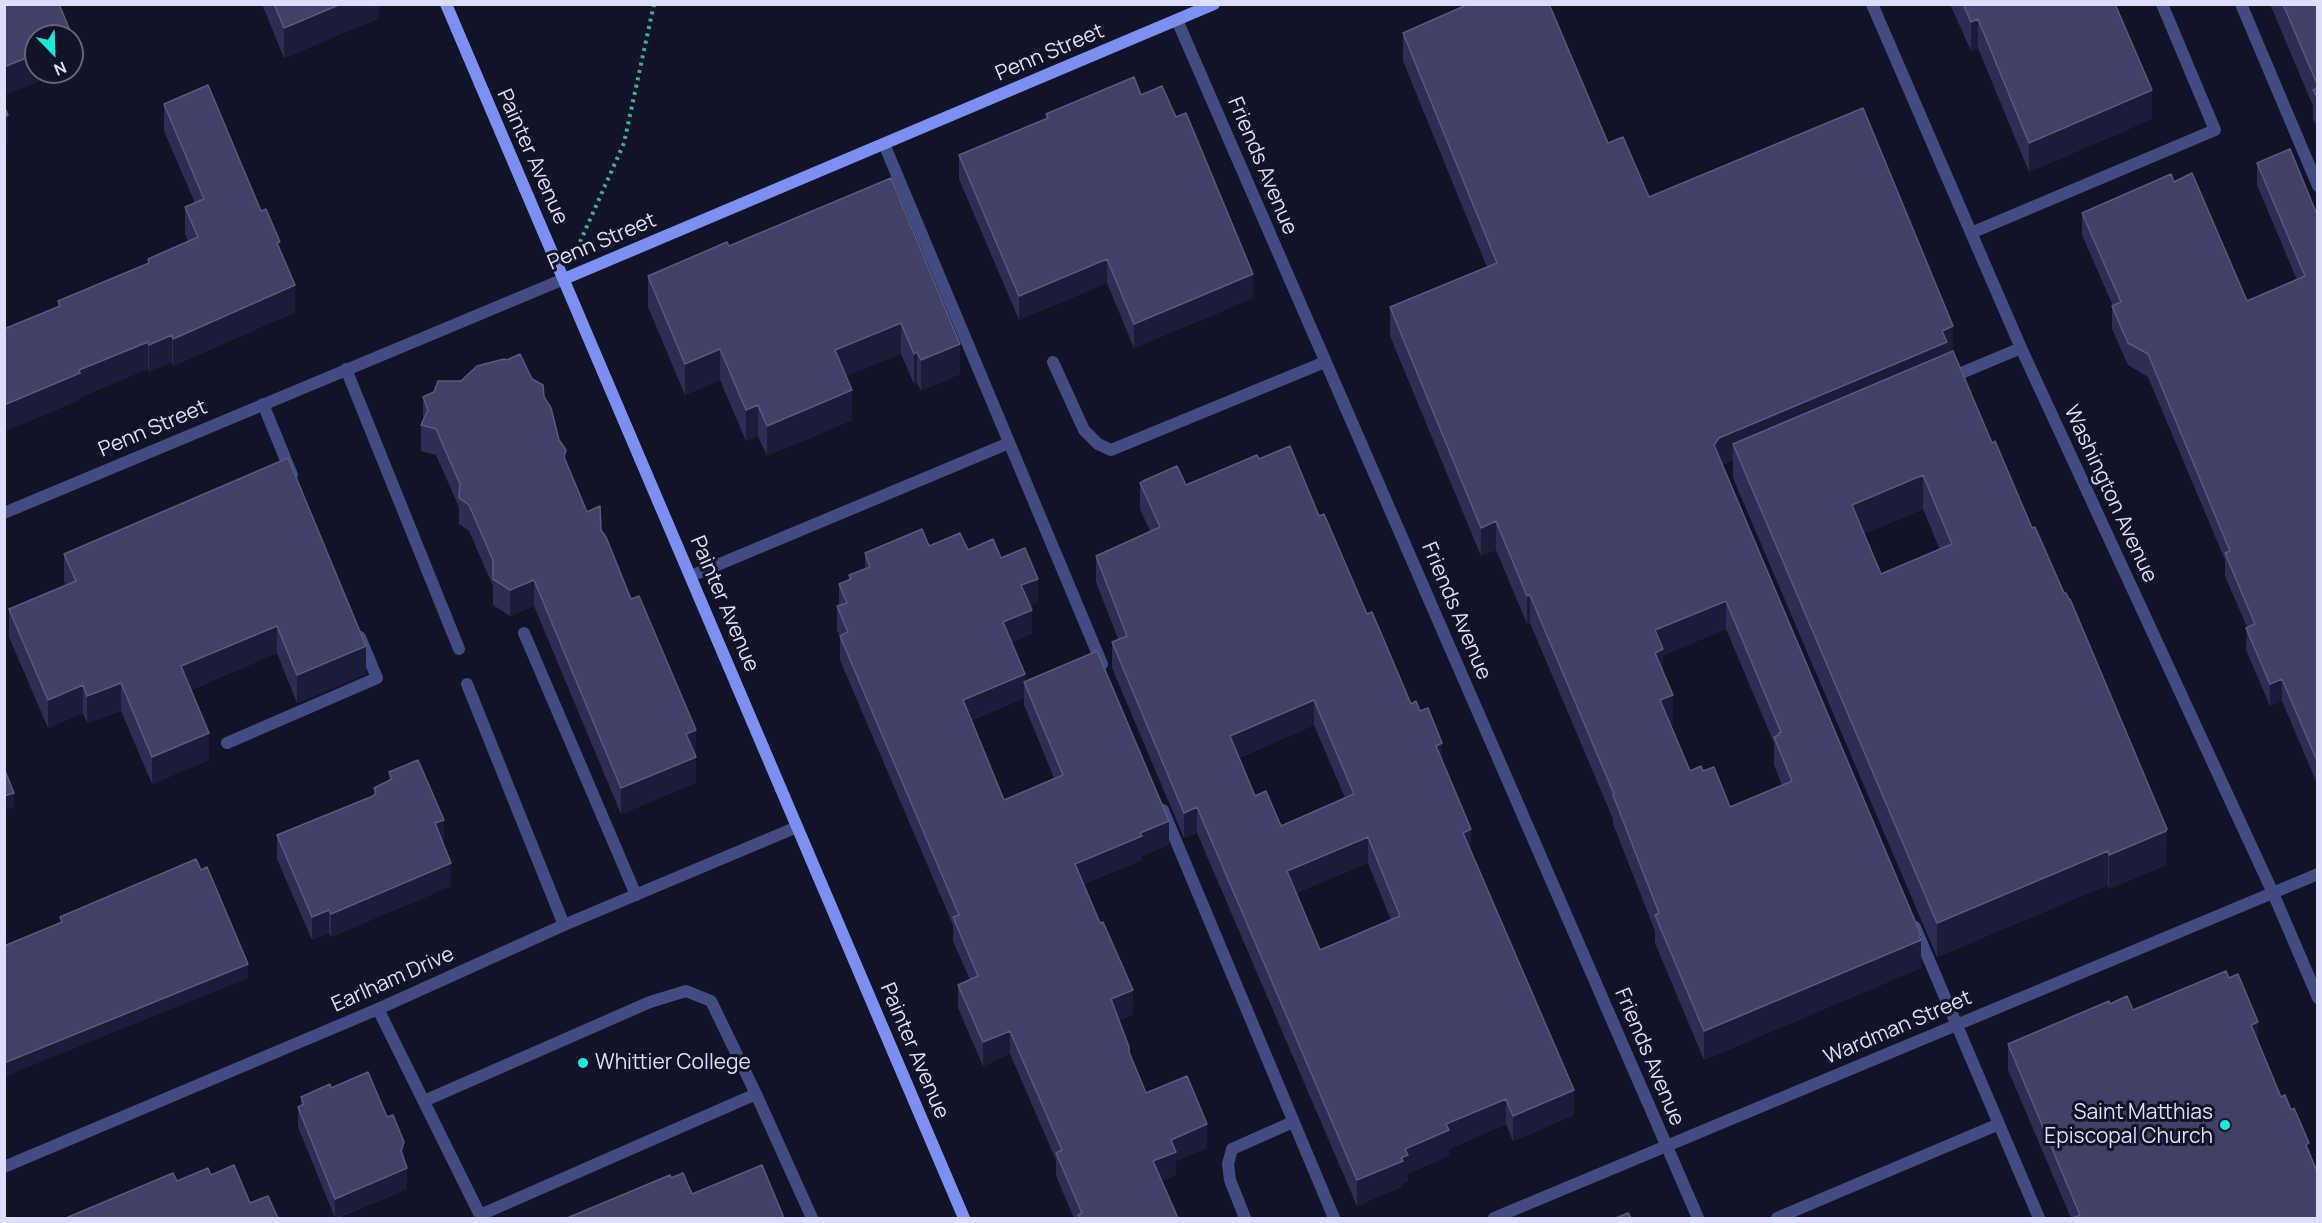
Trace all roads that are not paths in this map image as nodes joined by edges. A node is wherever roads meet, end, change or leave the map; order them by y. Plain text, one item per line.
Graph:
1 (446, 4) edge
2 (1214, 4) edge
3 (1872, 4) edge
4 (2162, 4) edge
5 (2241, 4) edge
6 (1177, 20) junction
7 (884, 144) junction
8 (2318, 186) edge
9 (1971, 233) junction
10 (564, 279) junction
11 (2021, 348) junction
12 (1053, 362) dead end
13 (1325, 362) junction
14 (346, 369) junction
15 (1935, 384) edge
16 (263, 404) junction
17 (1009, 443) junction
18 (297, 485) edge
19 (4, 513) edge
20 (691, 576) junction
21 (355, 625) edge
22 (524, 633) dead end
23 (459, 650) dead end
24 (1106, 674) edge
25 (467, 684) dead end
26 (227, 743) dead end
27 (1156, 795) edge
28 (797, 827) junction
29 (2318, 874) edge
30 (2273, 893) junction
31 (636, 895) junction
32 (1910, 914) edge
33 (564, 925) junction
34 (2318, 998) edge
35 (378, 1009) junction
36 (1957, 1024) junction
37 (756, 1094) junction
38 (424, 1101) junction
39 (1293, 1122) junction
40 (1999, 1124) junction
41 (1667, 1146) junction
42 (4, 1167) edge
43 (478, 1217) edge
44 (812, 1218) edge
45 (964, 1218) edge
46 (1245, 1218) edge
47 (1334, 1218) edge
48 (1494, 1218) edge
49 (1698, 1218) edge
50 (1777, 1218) edge
51 (2036, 1218) edge

1 - 10 main road, Painter Avenue
2 - 6 main road, Penn Street
3 - 9 street, Washington Avenue
4 - 9 street
5 - 8 street
6 - 7 main road, Penn Street
6 - 13 street, Friends Avenue
7 - 10 main road, Penn Street
7 - 17 street
9 - 11 street, Washington Avenue
10 - 14 street, Penn Street
10 - 20 main road, Painter Avenue
11 - 15 street
11 - 30 street, Washington Avenue
12 - 13 street
13 - 41 street, Friends Avenue
14 - 16 street, Penn Street
14 - 23 street
16 - 18 street
16 - 19 street, Penn Street
17 - 20 street
17 - 24 street
20 - 28 main road, Painter Avenue
21 - 26 street
22 - 31 street
25 - 33 street
27 - 39 street
28 - 31 street, Earlham Drive
28 - 45 main road, Painter Avenue
29 - 30 street, Wardman Street
30 - 34 street, Washington Avenue
30 - 36 street, Wardman Street
31 - 33 street, Earlham Drive
32 - 36 street
33 - 35 street, Earlham Drive
35 - 38 street
35 - 42 street, Earlham Drive
36 - 40 street
36 - 41 street, Wardman Street
37 - 38 street
37 - 43 street
37 - 44 street
38 - 43 street
39 - 46 street
39 - 47 street
40 - 50 street
40 - 51 street
41 - 48 street, Wardman Street
41 - 49 street, Friends Avenue

